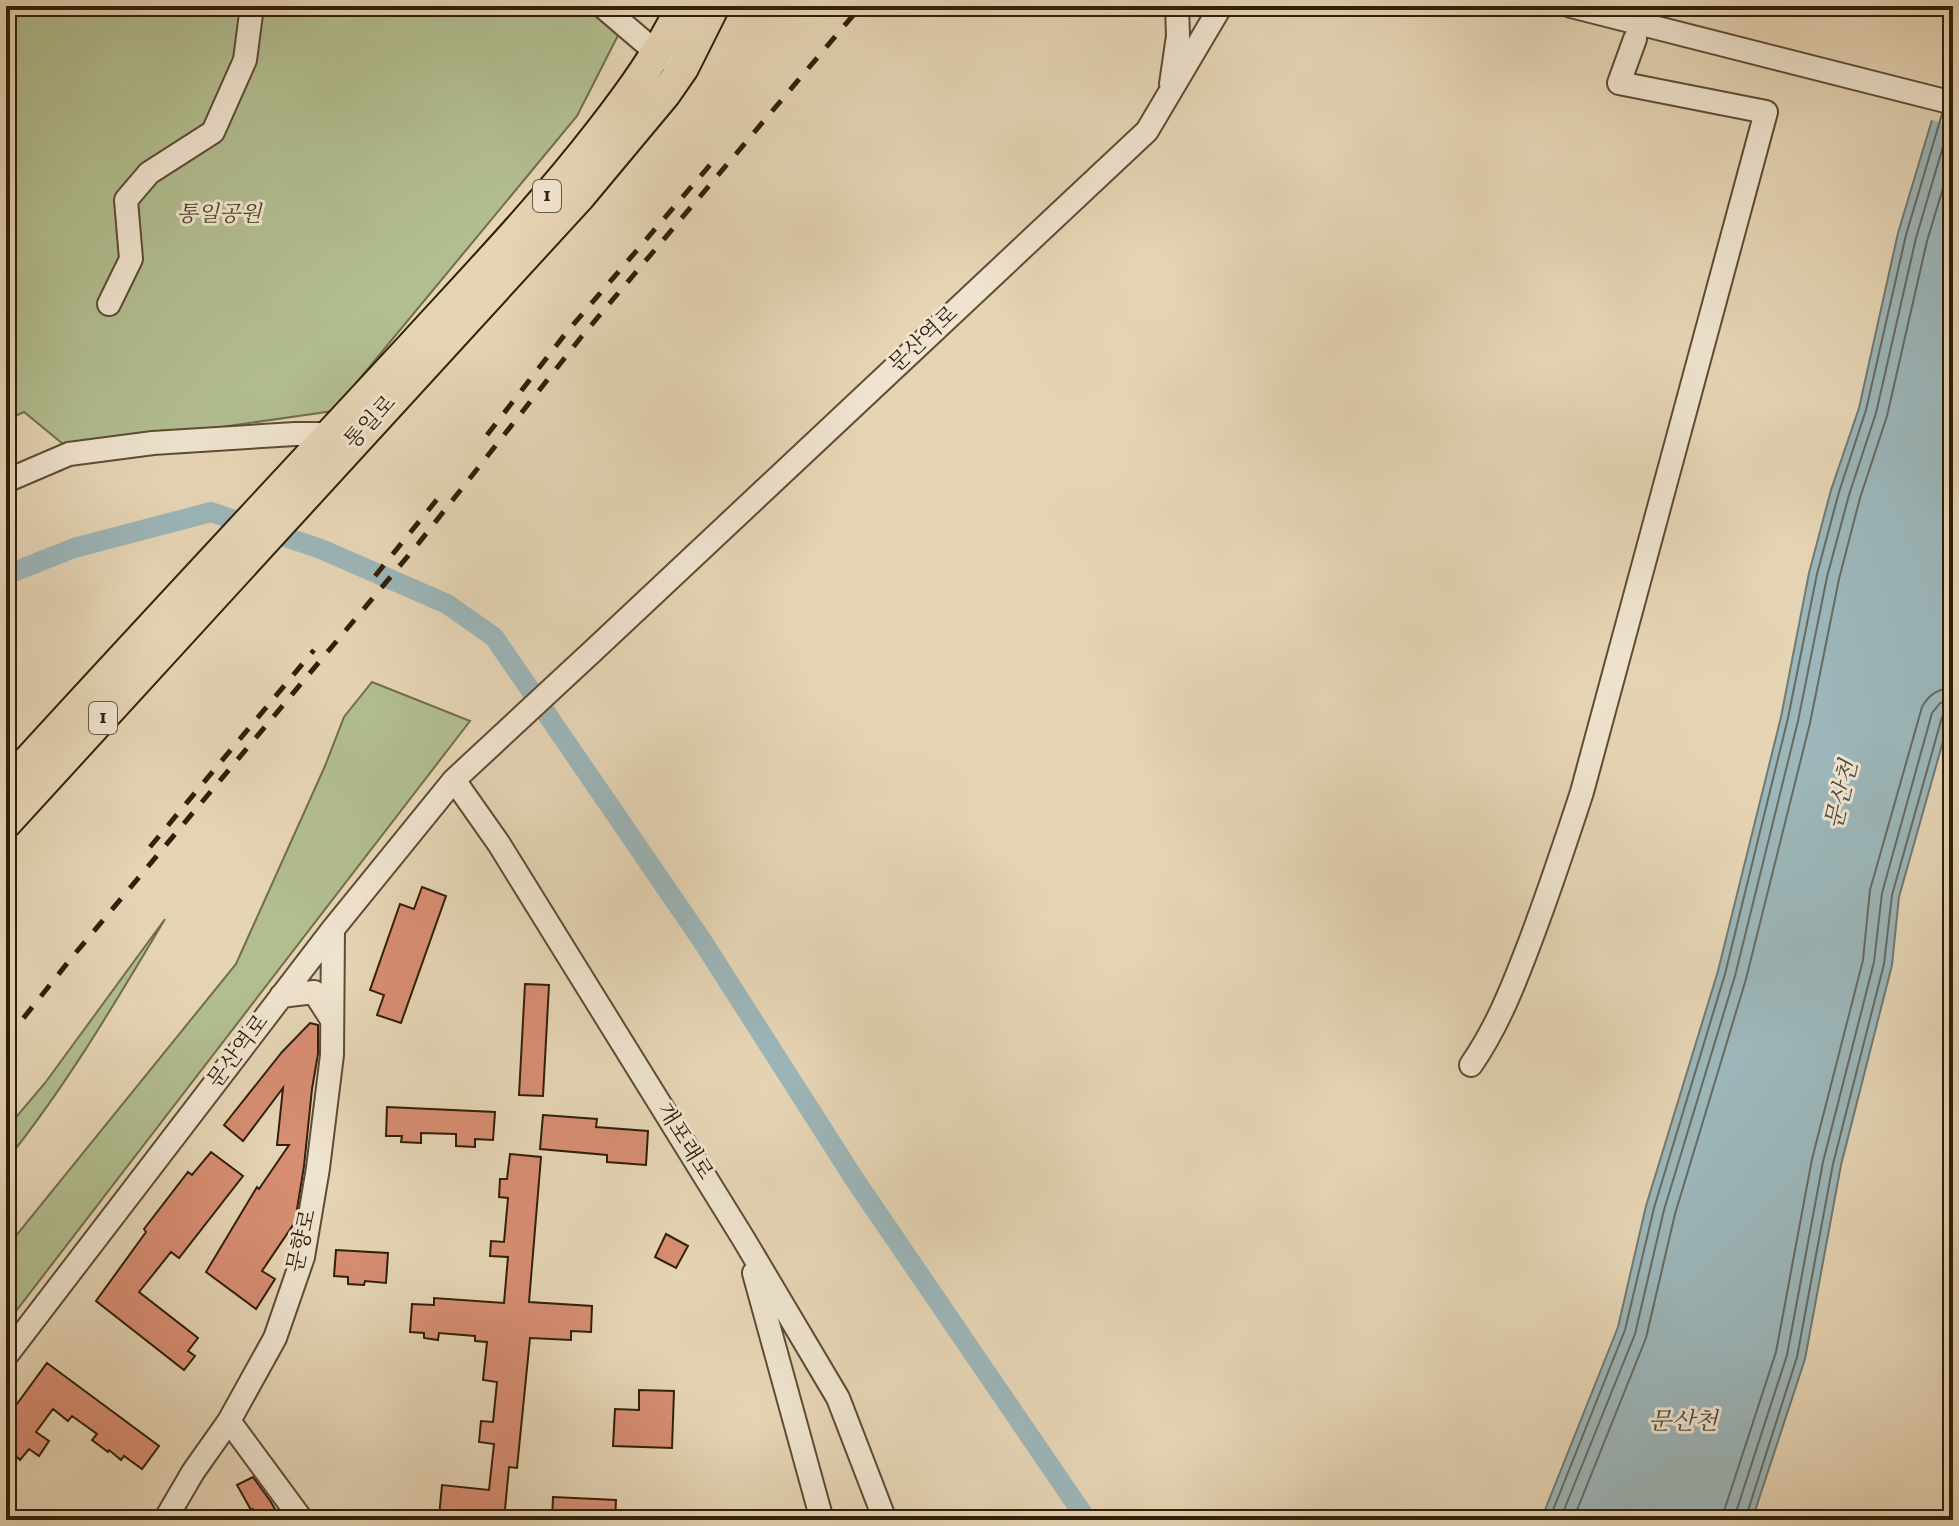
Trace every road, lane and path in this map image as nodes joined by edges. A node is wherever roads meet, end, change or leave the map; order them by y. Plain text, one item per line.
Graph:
1 (252, 6) edge
2 (602, 6) edge
3 (682, 6) edge
4 (714, 6) edge
5 (1177, 6) edge
6 (1221, 6) edge
7 (1571, 6) edge
8 (1635, 39) dead end
9 (657, 53) junction
10 (683, 68) junction
11 (1170, 92) junction
12 (1953, 103) edge
13 (109, 304) dead end
14 (350, 424) junction
15 (6, 462) edge
16 (34, 469) junction
17 (6, 481) edge
18 (192, 601) junction
19 (454, 780) junction
20 (6, 785) edge
21 (6, 823) edge
22 (333, 929) junction
23 (281, 996) junction
24 (332, 1020) junction
25 (1471, 1065) dead end
26 (743, 1238) junction
27 (6, 1356) edge
28 (229, 1421) junction
29 (165, 1520) edge
30 (302, 1520) edge
31 (822, 1520) edge
32 (885, 1520) edge

1 - 13 street
2 - 9 street
3 - 9 main road, 통일로 / 1
4 - 10 main road, 통일로 / 1
5 - 11 street
6 - 11 street, 문산역로
7 - 12 street
8 - 25 street
9 - 10 street
9 - 14 main road, 통일로 / 1
10 - 14 main road, 통일로 / 1
11 - 19 street, 문산역로
14 - 16 street
14 - 18 main road, 통일로 / 1
14 - 18 main road, 통일로 / 1
15 - 16 street
16 - 17 street
18 - 20 main road, 통일로 / 1
18 - 21 main road, 통일로 / 1
19 - 22 street, 문산역로
19 - 26 street, 개포래로
22 - 23 street, 문산역로
22 - 24 street, 문향로
23 - 24 street
23 - 27 street, 문산역로
24 - 28 street, 문향로
26 - 31 street
26 - 32 street, 개포래로
28 - 29 street, 문향로
28 - 30 street

